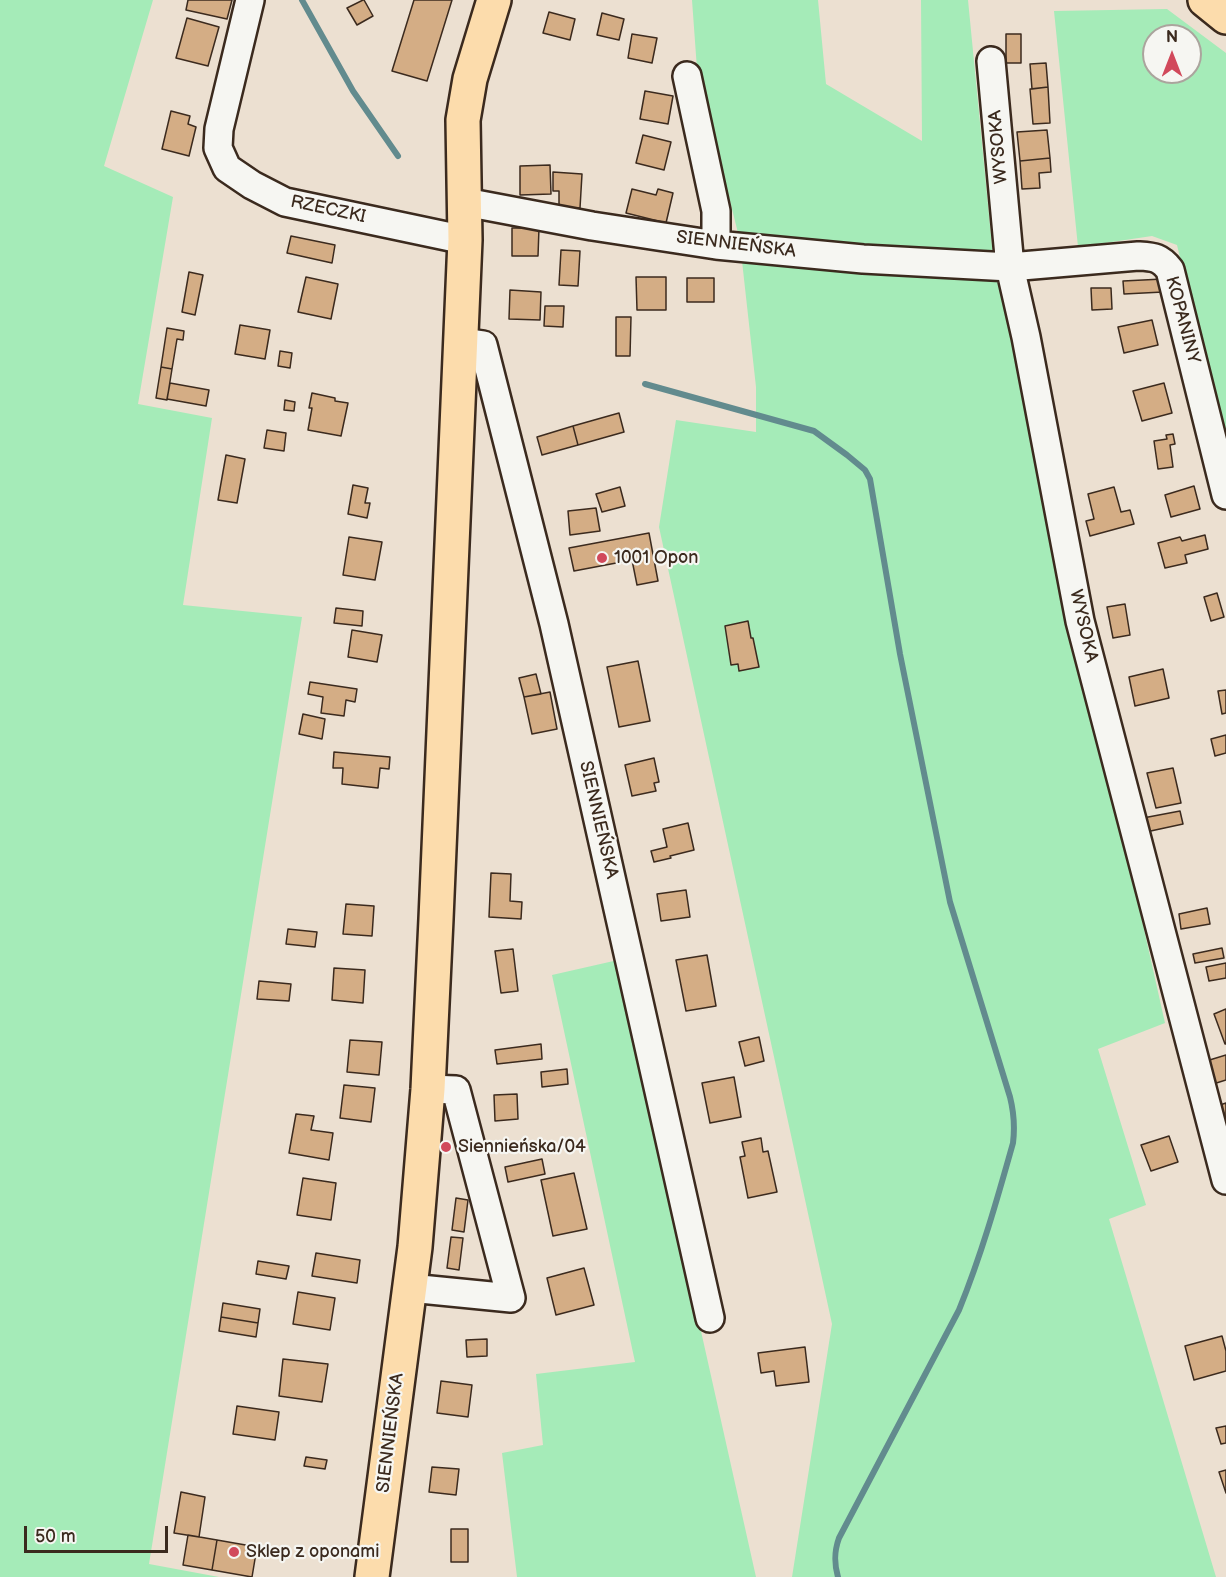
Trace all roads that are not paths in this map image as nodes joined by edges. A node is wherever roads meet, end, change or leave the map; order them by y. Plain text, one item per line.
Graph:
1 (250, 0) edge
2 (494, 0) edge
3 (511, 0) edge
4 (1205, 0) edge
5 (1226, 17) edge
6 (991, 61) dead end
7 (687, 76) dead end
8 (465, 202) junction
9 (465, 240) junction
10 (716, 245) junction
11 (1010, 267) junction
12 (460, 342) junction
13 (1226, 495) edge
14 (428, 1089) junction
15 (1226, 1180) edge
16 (410, 1288) junction
17 (710, 1318) dead end
18 (372, 1577) edge

1 - 9 street, RZECZKI
2 - 8 main road, SIENNIEŃSKA
3 - 8 main road, SIENNIEŃSKA
4 - 5 main road
6 - 11 street, WYSOKA
7 - 10 street
8 - 9 main road, SIENNIEŃSKA
8 - 10 street, SIENNIEŃSKA
9 - 12 main road, SIENNIEŃSKA
10 - 11 street, SIENNIEŃSKA
11 - 13 street, KOPANINY
11 - 15 street, WYSOKA
12 - 14 main road, SIENNIEŃSKA
12 - 17 street, SIENNIEŃSKA
14 - 16 main road, SIENNIEŃSKA
14 - 16 street
16 - 18 main road, SIENNIEŃSKA

